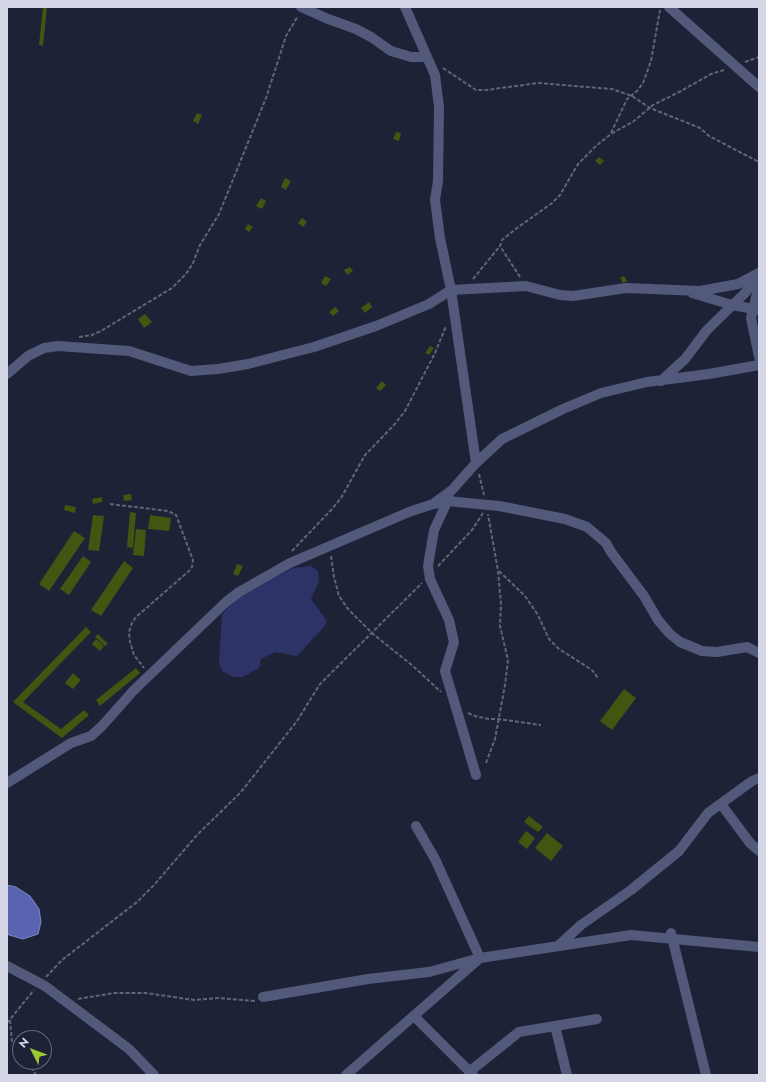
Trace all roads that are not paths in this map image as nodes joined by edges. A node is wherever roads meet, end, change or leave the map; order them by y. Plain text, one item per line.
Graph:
1 (405, 7) edge
2 (669, 7) edge
3 (302, 8) edge
4 (427, 58) junction
5 (759, 87) edge
6 (759, 274) edge
7 (759, 285) edge
8 (681, 289) junction
9 (451, 290) junction
10 (732, 305) junction
11 (756, 310) edge
12 (759, 357) edge
13 (759, 365) edge
14 (7, 374) edge
15 (661, 381) junction
16 (476, 462) junction
17 (452, 490) junction
18 (447, 501) junction
19 (433, 504) junction
20 (759, 653) edge
21 (476, 776) dead end
22 (759, 778) edge
23 (7, 783) edge
24 (720, 804) junction
25 (416, 826) dead end
26 (759, 851) edge
27 (672, 936) junction
28 (558, 946) junction
29 (759, 947) edge
30 (480, 958) junction
31 (7, 966) edge
32 (260, 999) road end
33 (414, 1016) junction
34 (597, 1019) dead end
35 (555, 1026) junction
36 (355, 1068) junction
37 (471, 1073) edge
38 (154, 1075) edge
39 (346, 1075) edge
40 (362, 1075) edge
41 (567, 1075) edge
42 (706, 1075) edge

1 - 4 street
2 - 5 street
3 - 4 street
4 - 9 street
6 - 8 street
6 - 10 street
7 - 11 street
8 - 9 street
8 - 10 street
9 - 14 street
9 - 16 street
10 - 11 street
10 - 15 street
11 - 12 street
13 - 15 street
15 - 16 street
16 - 17 street
17 - 18 street
17 - 19 street
18 - 19 street
18 - 20 street
18 - 21 street
19 - 23 street
22 - 24 street
24 - 26 street
24 - 28 street
25 - 30 street
27 - 28 street
27 - 29 street
27 - 42 street
28 - 30 street
30 - 32 street
30 - 33 street
31 - 38 street
33 - 36 street
33 - 37 street
34 - 35 street
35 - 37 street
35 - 41 street
36 - 39 street
36 - 40 street

